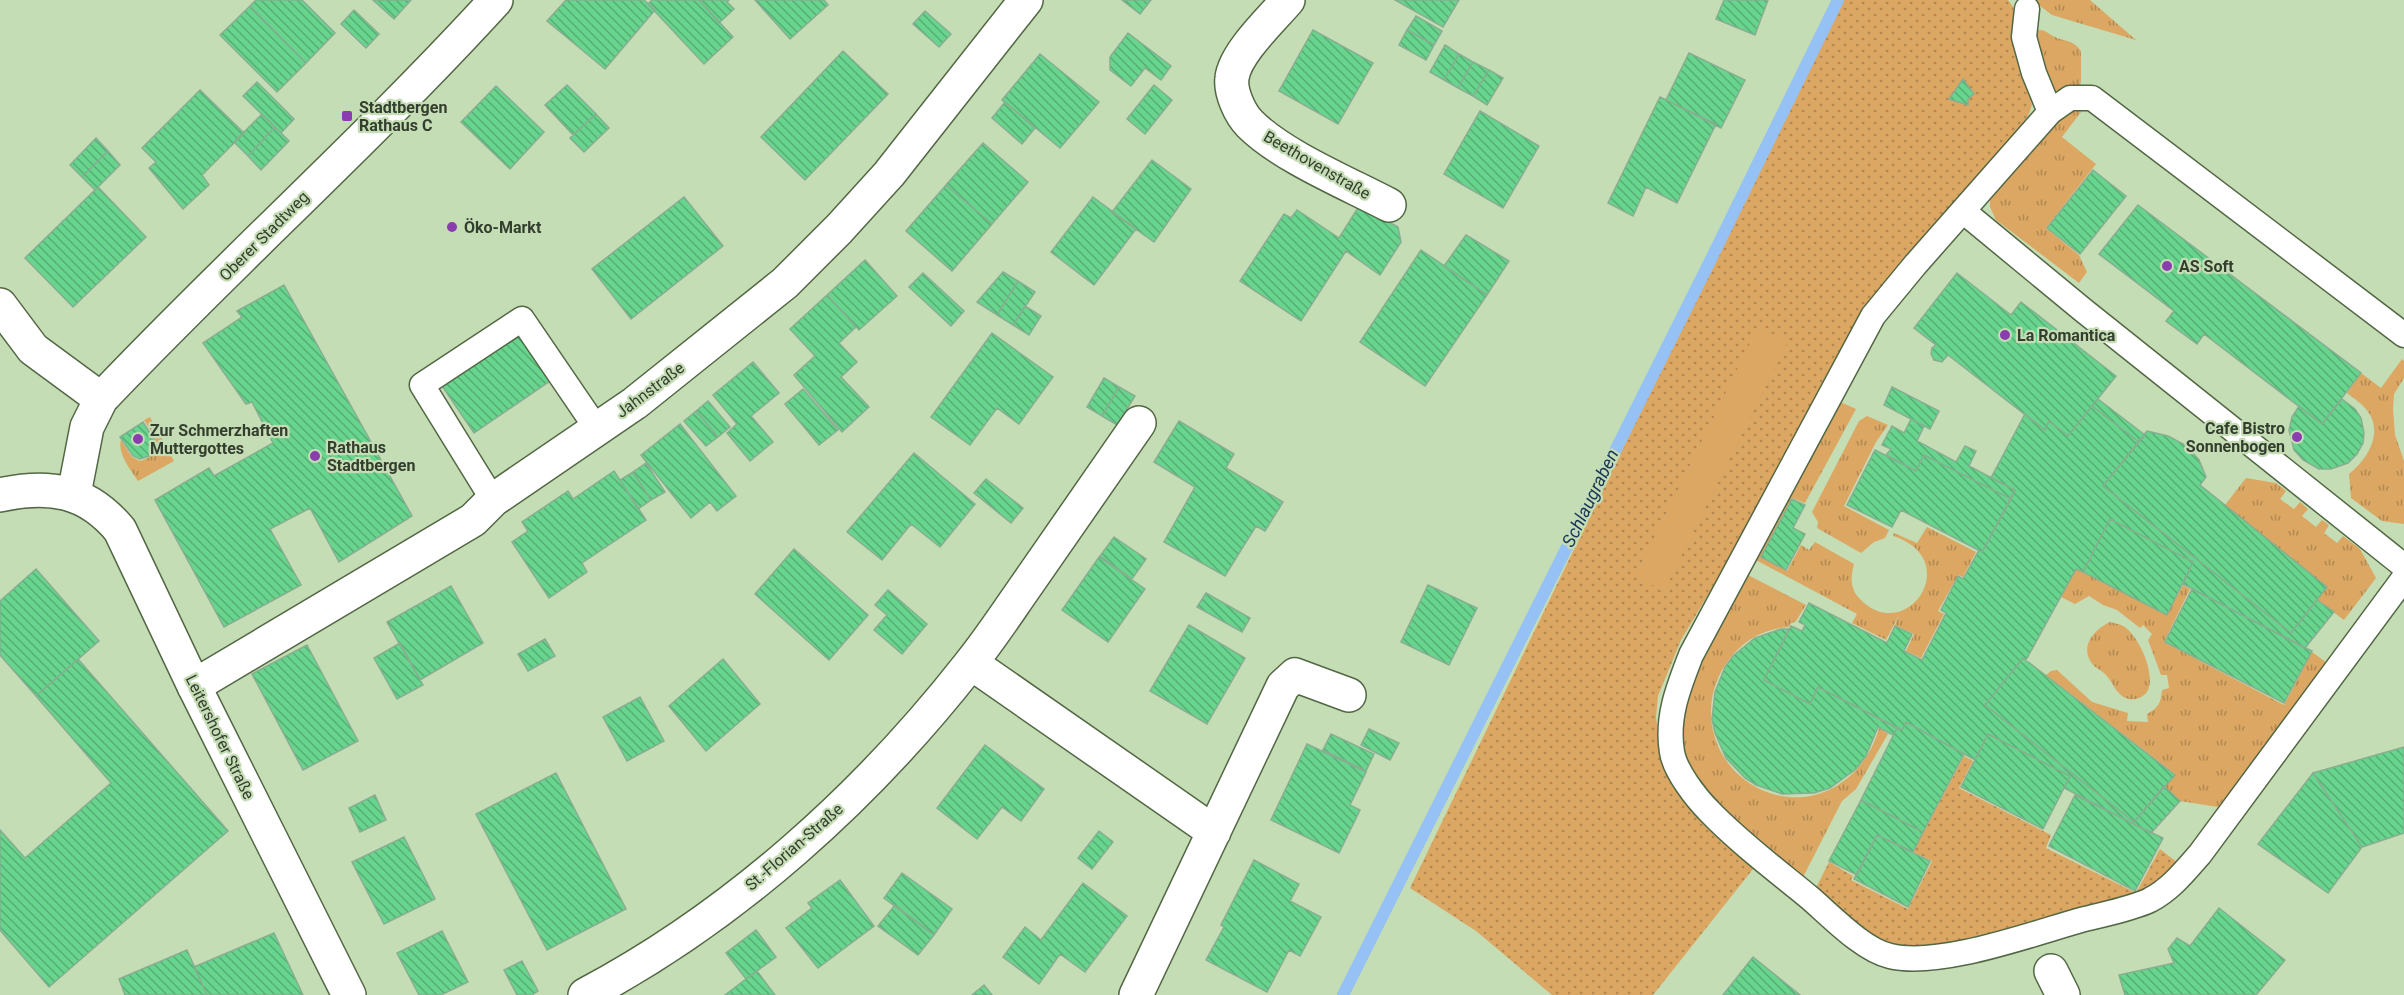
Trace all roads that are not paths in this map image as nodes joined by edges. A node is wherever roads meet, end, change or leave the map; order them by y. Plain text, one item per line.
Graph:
1 (496, 0) edge
2 (1026, 0) edge
3 (1288, 0) edge
4 (2027, 9) dead end
5 (2050, 112) junction
6 (1389, 205) dead end
7 (1963, 211) junction
8 (0, 305) edge
9 (2404, 335) edge
10 (100, 399) junction
11 (1139, 423) dead end
12 (597, 429) junction
13 (74, 494) junction
14 (0, 495) edge
15 (493, 500) junction
16 (2404, 566) edge
17 (2404, 578) edge
18 (971, 663) junction
19 (194, 686) junction
20 (1350, 695) dead end
21 (1214, 832) junction
22 (349, 995) edge
23 (585, 995) edge
24 (1136, 995) edge

1 - 10 street, Oberer Stadtweg
2 - 12 street, Jahnstraße
3 - 6 street, Beethovenstraße
4 - 5 lane
5 - 7 lane
5 - 9 lane
7 - 16 lane
7 - 17 lane
8 - 10 street
10 - 13 street, Oberer Stadtweg
11 - 18 street, St.-Florian-Straße
12 - 15 street, Jahnstraße
12 - 15 lane
13 - 14 street
13 - 19 street, Leitershofer Straße
15 - 19 street, Jahnstraße
18 - 21 street
18 - 23 street, St.-Florian-Straße
19 - 22 street, Leitershofer Straße
20 - 21 street
21 - 24 street

